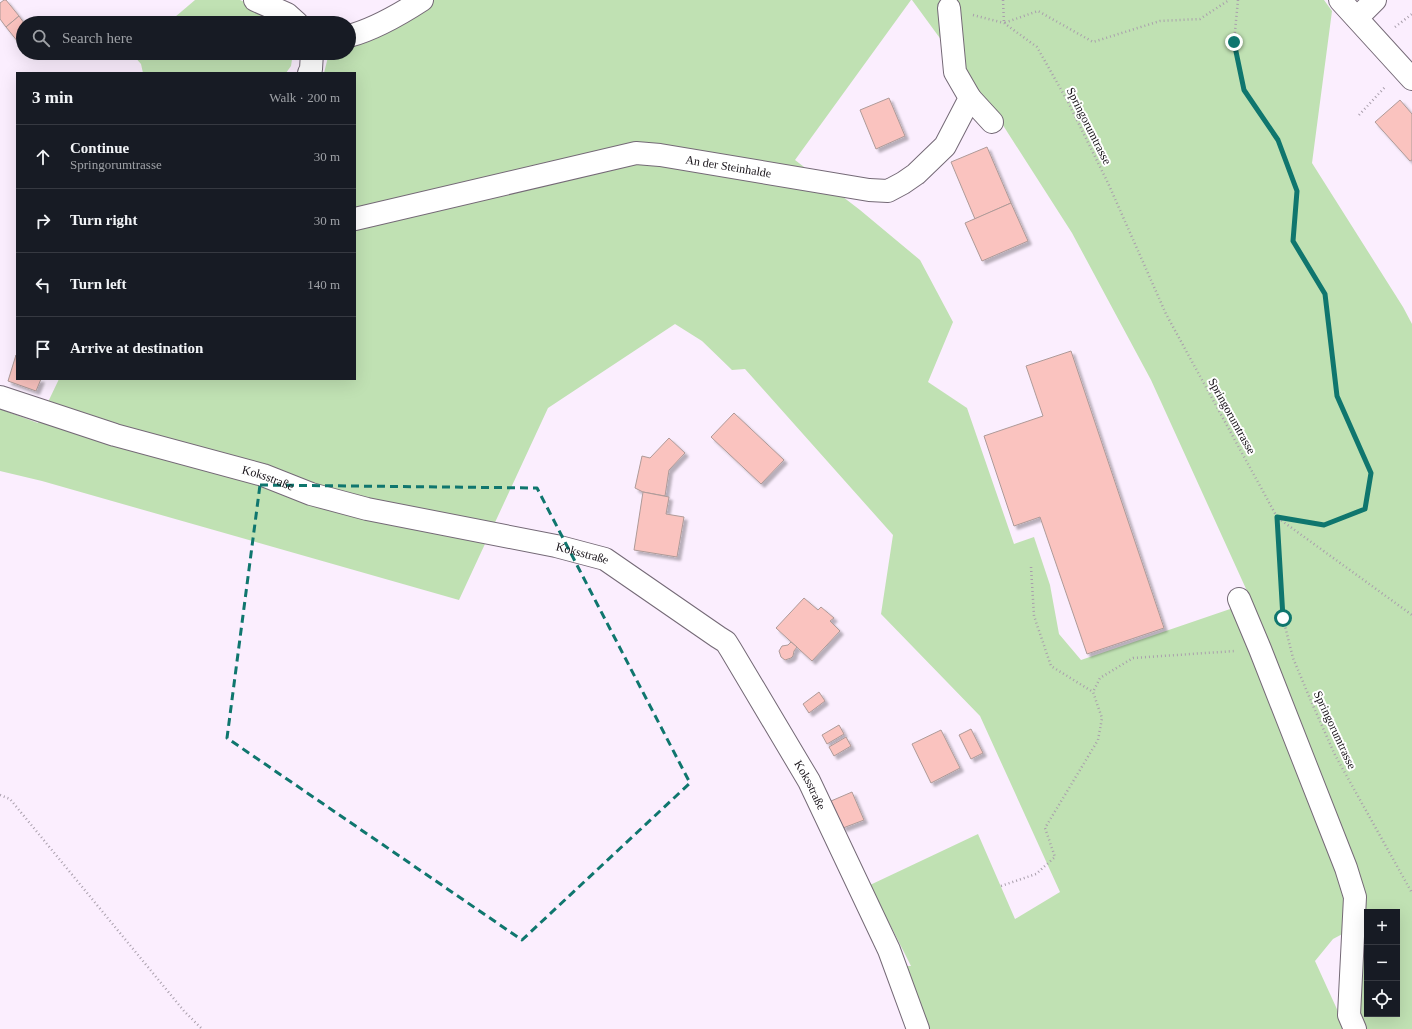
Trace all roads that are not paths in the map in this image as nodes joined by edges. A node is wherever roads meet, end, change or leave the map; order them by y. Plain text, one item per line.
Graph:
1 (255, 0) edge
2 (422, 0) edge
3 (1340, 0) edge
4 (1375, 0) edge
5 (949, 8) road end
6 (289, 16) edge
7 (1357, 18) junction
8 (356, 33) edge
9 (311, 60) edge
10 (309, 72) edge
11 (1407, 74) edge
12 (970, 98) junction
13 (992, 122) dead end
14 (356, 219) edge
15 (0, 397) edge
16 (1239, 599) dead end
17 (918, 1029) edge
18 (1355, 1029) edge

1 - 6 street
2 - 8 street
3 - 7 street
4 - 7 street
5 - 12 street
7 - 11 street
9 - 10 street
12 - 13 street
12 - 14 street, An der Steinhalde
15 - 17 street, Koksstraße
16 - 18 street

